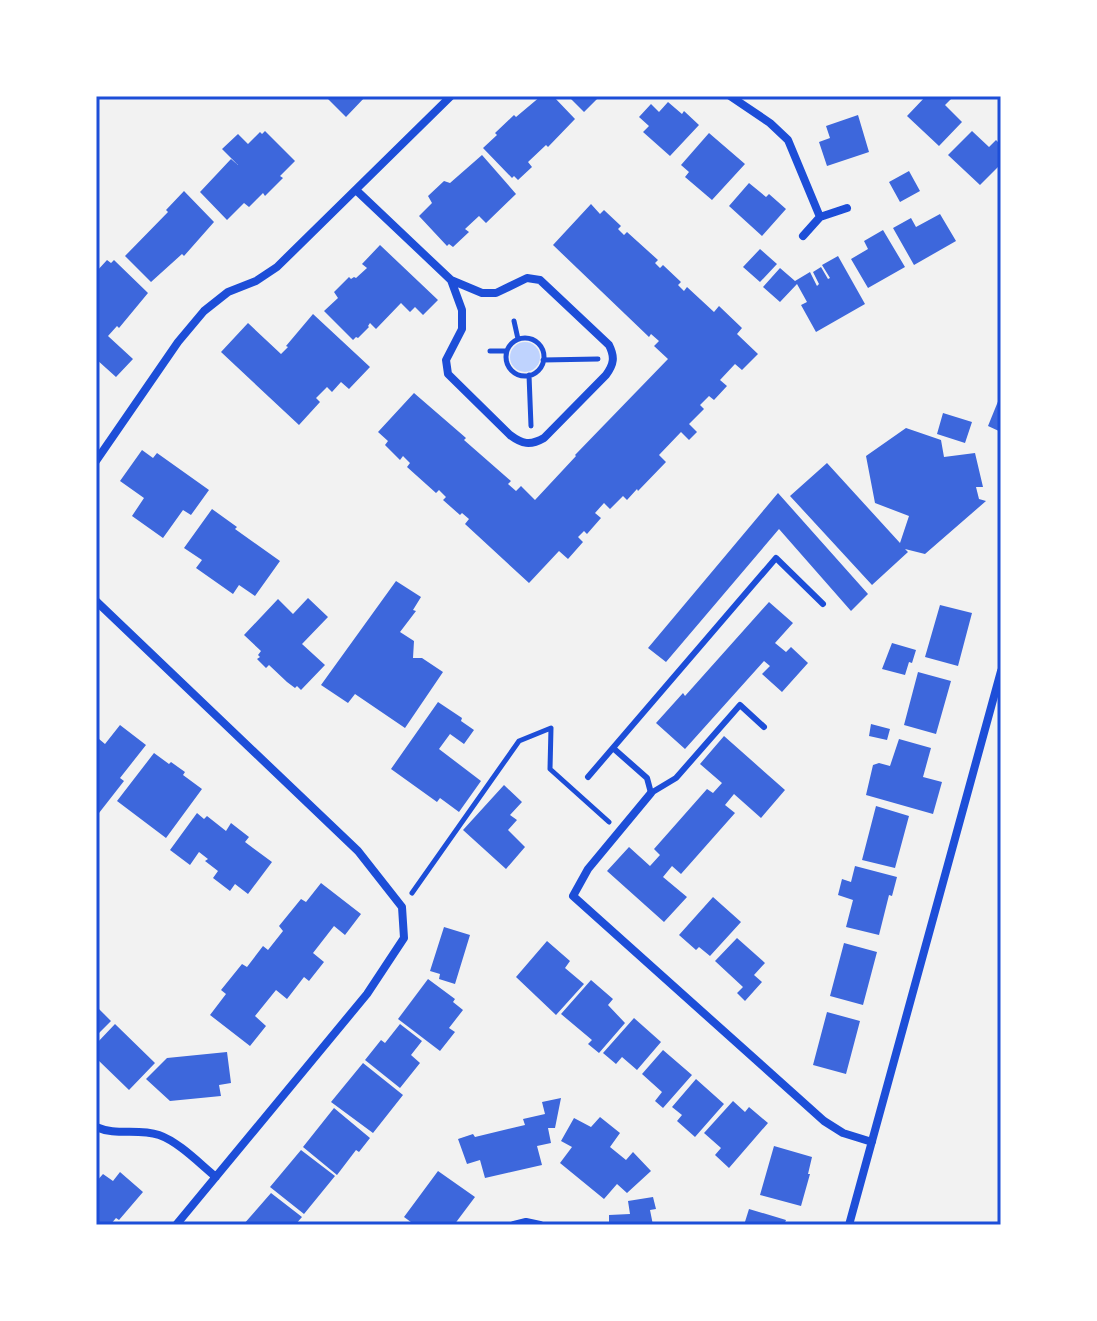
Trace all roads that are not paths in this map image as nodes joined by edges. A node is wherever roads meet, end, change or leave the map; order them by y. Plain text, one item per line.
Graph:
1 (451, 96) edge
2 (730, 96) edge
3 (356, 190) junction
4 (847, 208) dead end
5 (820, 217) junction
6 (803, 236) dead end
7 (451, 280) junction
8 (96, 461) edge
9 (96, 601) edge
10 (823, 604) dead end
11 (1001, 671) edge
12 (764, 727) dead end
13 (613, 748) junction
14 (588, 777) dead end
15 (651, 793) junction
16 (96, 1127) edge
17 (872, 1142) junction
18 (216, 1177) junction
19 (176, 1225) edge
20 (514, 1225) edge
21 (540, 1225) edge
22 (849, 1225) edge

1 - 3 street
2 - 5 street
3 - 7 street
3 - 8 street
4 - 5 street
5 - 6 street
7 - 7 street
9 - 18 street
10 - 13 lane
11 - 17 street
12 - 15 lane
13 - 14 lane
13 - 15 lane
15 - 17 street
16 - 18 street
17 - 22 street
18 - 19 street
20 - 21 street

